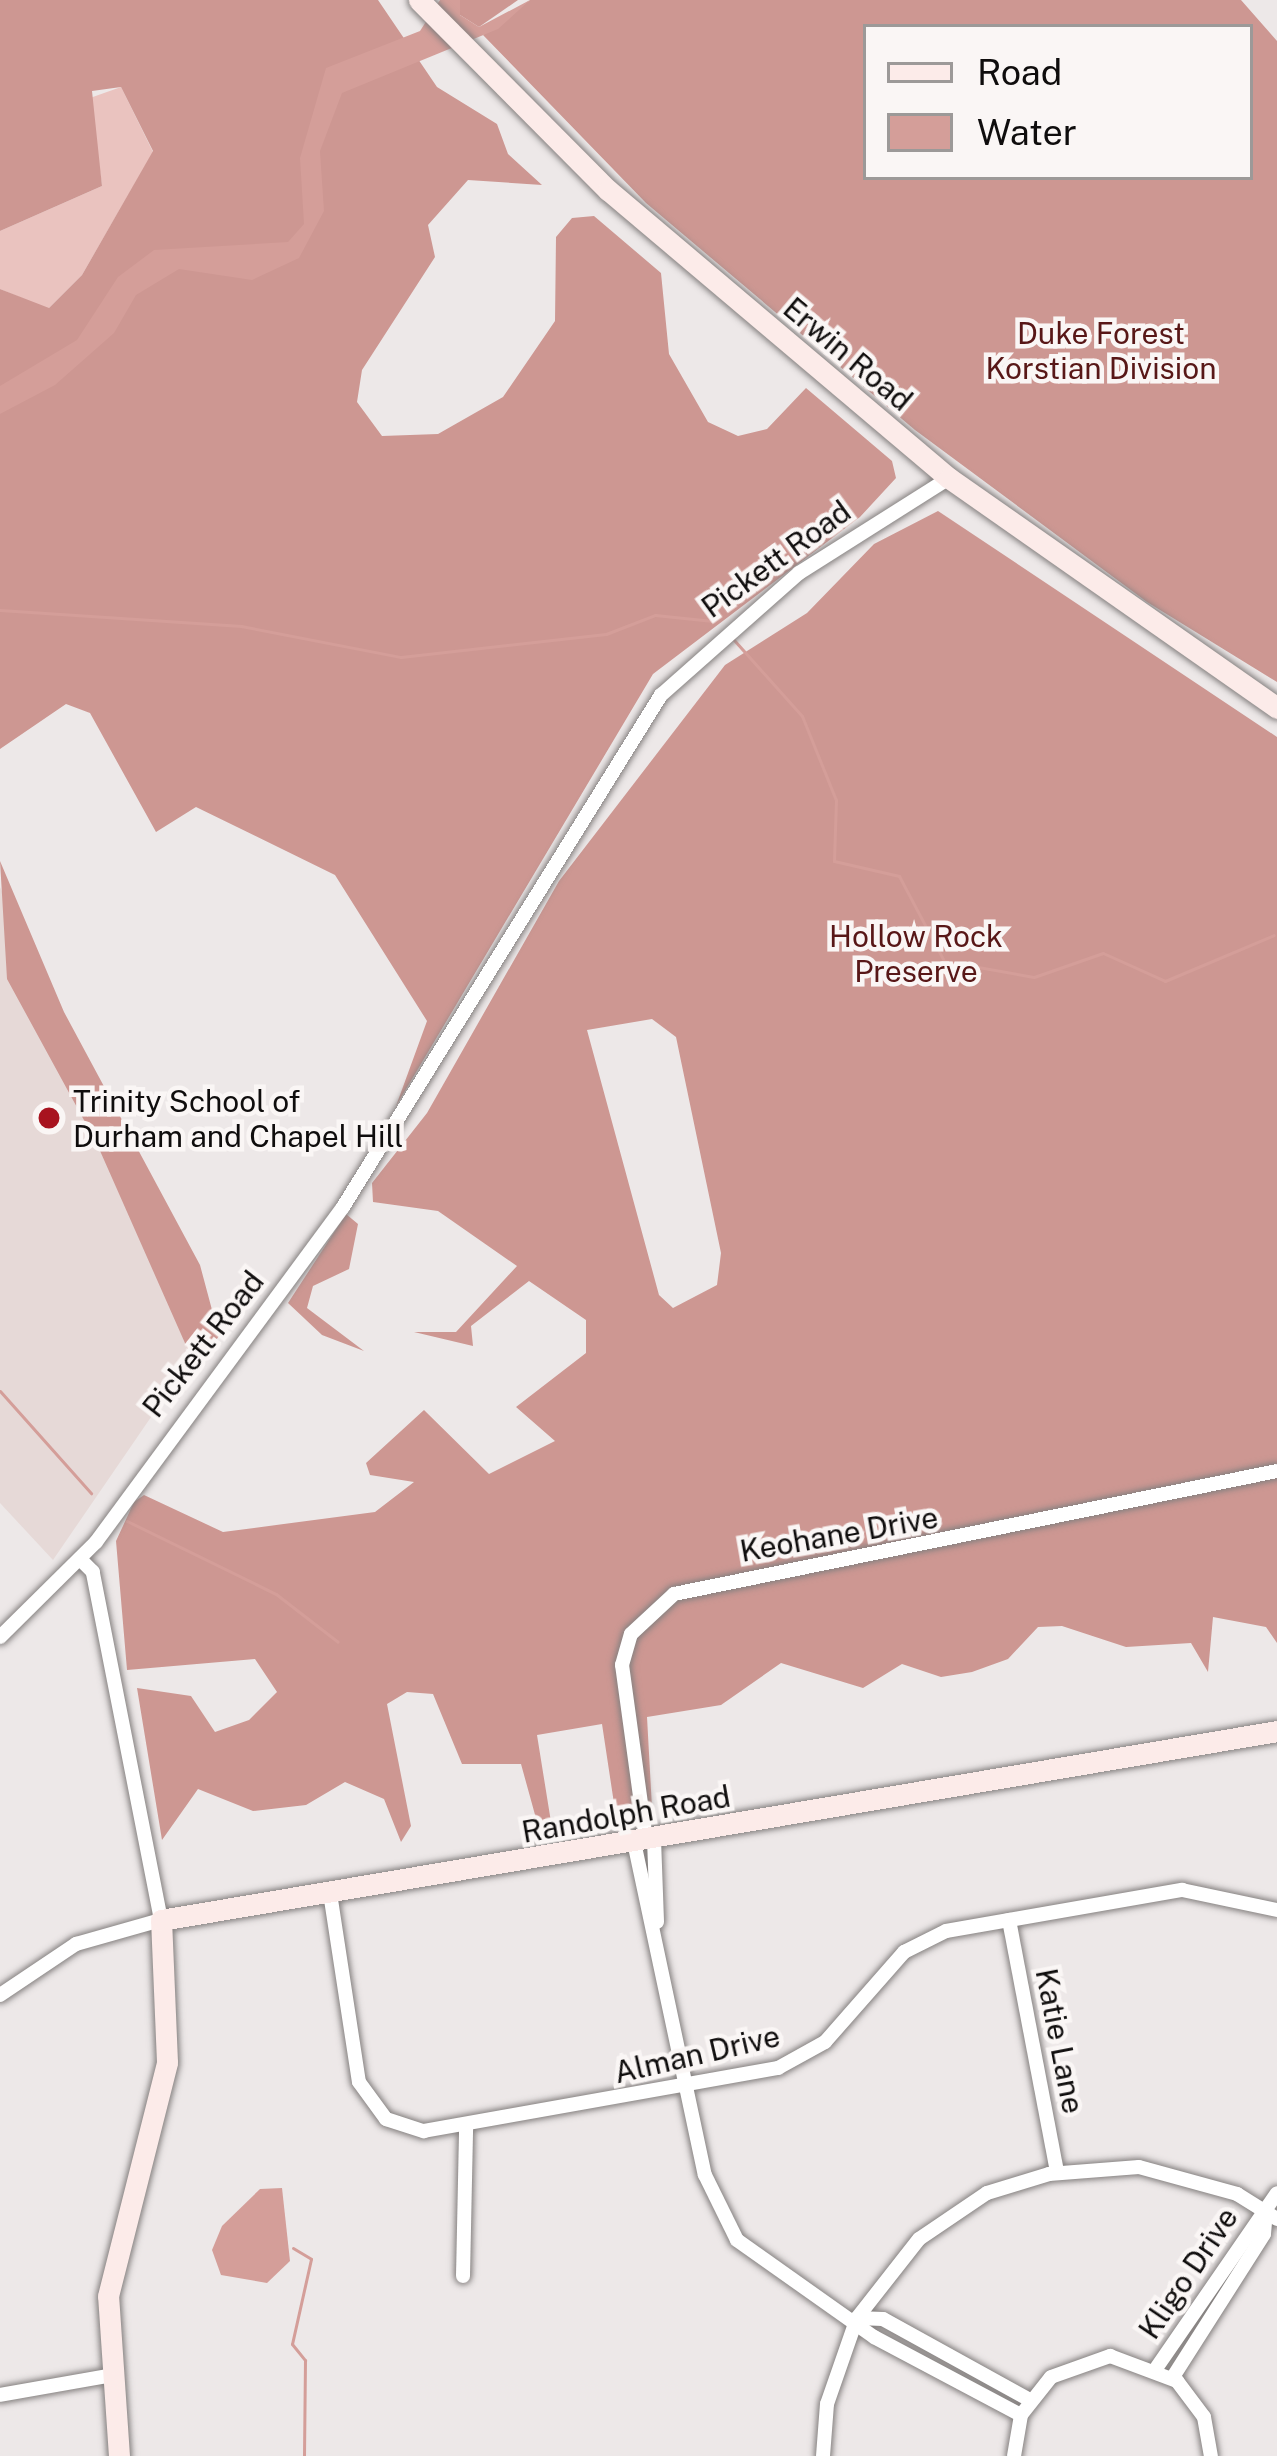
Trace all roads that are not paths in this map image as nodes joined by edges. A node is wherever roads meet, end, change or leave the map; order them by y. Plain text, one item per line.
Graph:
1 (422, 2) edge
2 (950, 478) junction
3 (1277, 708) edge
4 (1277, 1471) edge
5 (81, 1559) junction
6 (0, 1637) edge
7 (1277, 1731) edge
8 (645, 1840) junction
9 (330, 1893) junction
10 (1277, 1910) edge
11 (161, 1920) junction
12 (1009, 1920) junction
13 (0, 1994) edge
14 (689, 2088) junction
15 (466, 2127) junction
16 (1057, 2172) junction
17 (1277, 2193) edge
18 (1271, 2215) edge
19 (463, 2276) dead end
20 (857, 2318) junction
21 (1157, 2367) junction
22 (108, 2376) junction
23 (1173, 2377) junction
24 (0, 2396) edge
25 (1030, 2400) junction
26 (1021, 2415) junction
27 (119, 2456) edge
28 (823, 2456) edge
29 (1014, 2456) edge
30 (1210, 2456) edge

1 - 2 street, Erwin Road
2 - 3 street, Erwin Road
2 - 5 street, Pickett Road
4 - 8 street, Keohane Drive
5 - 6 street, Pickett Road
5 - 11 street
7 - 8 street, Randolph Road
8 - 9 street, Randolph Road
8 - 14 street, Keohane Drive
9 - 11 street, Randolph Road
9 - 15 street, Alman Drive
10 - 12 street, Alman Drive
11 - 13 street, Randolph Road
11 - 22 street
12 - 14 street, Alman Drive
12 - 16 street, Katie Lane
14 - 15 street, Alman Drive
14 - 20 street, Keohane Drive
15 - 19 street
16 - 18 street
16 - 20 street
17 - 18 street, Kligo Drive
18 - 21 street, Kligo Drive
18 - 23 street, Kligo Drive
20 - 25 street, Keohane Drive
20 - 26 street, Keohane Drive
20 - 28 street
21 - 23 street
21 - 25 street
22 - 24 street
22 - 27 street
23 - 30 street
25 - 26 street
26 - 29 street

